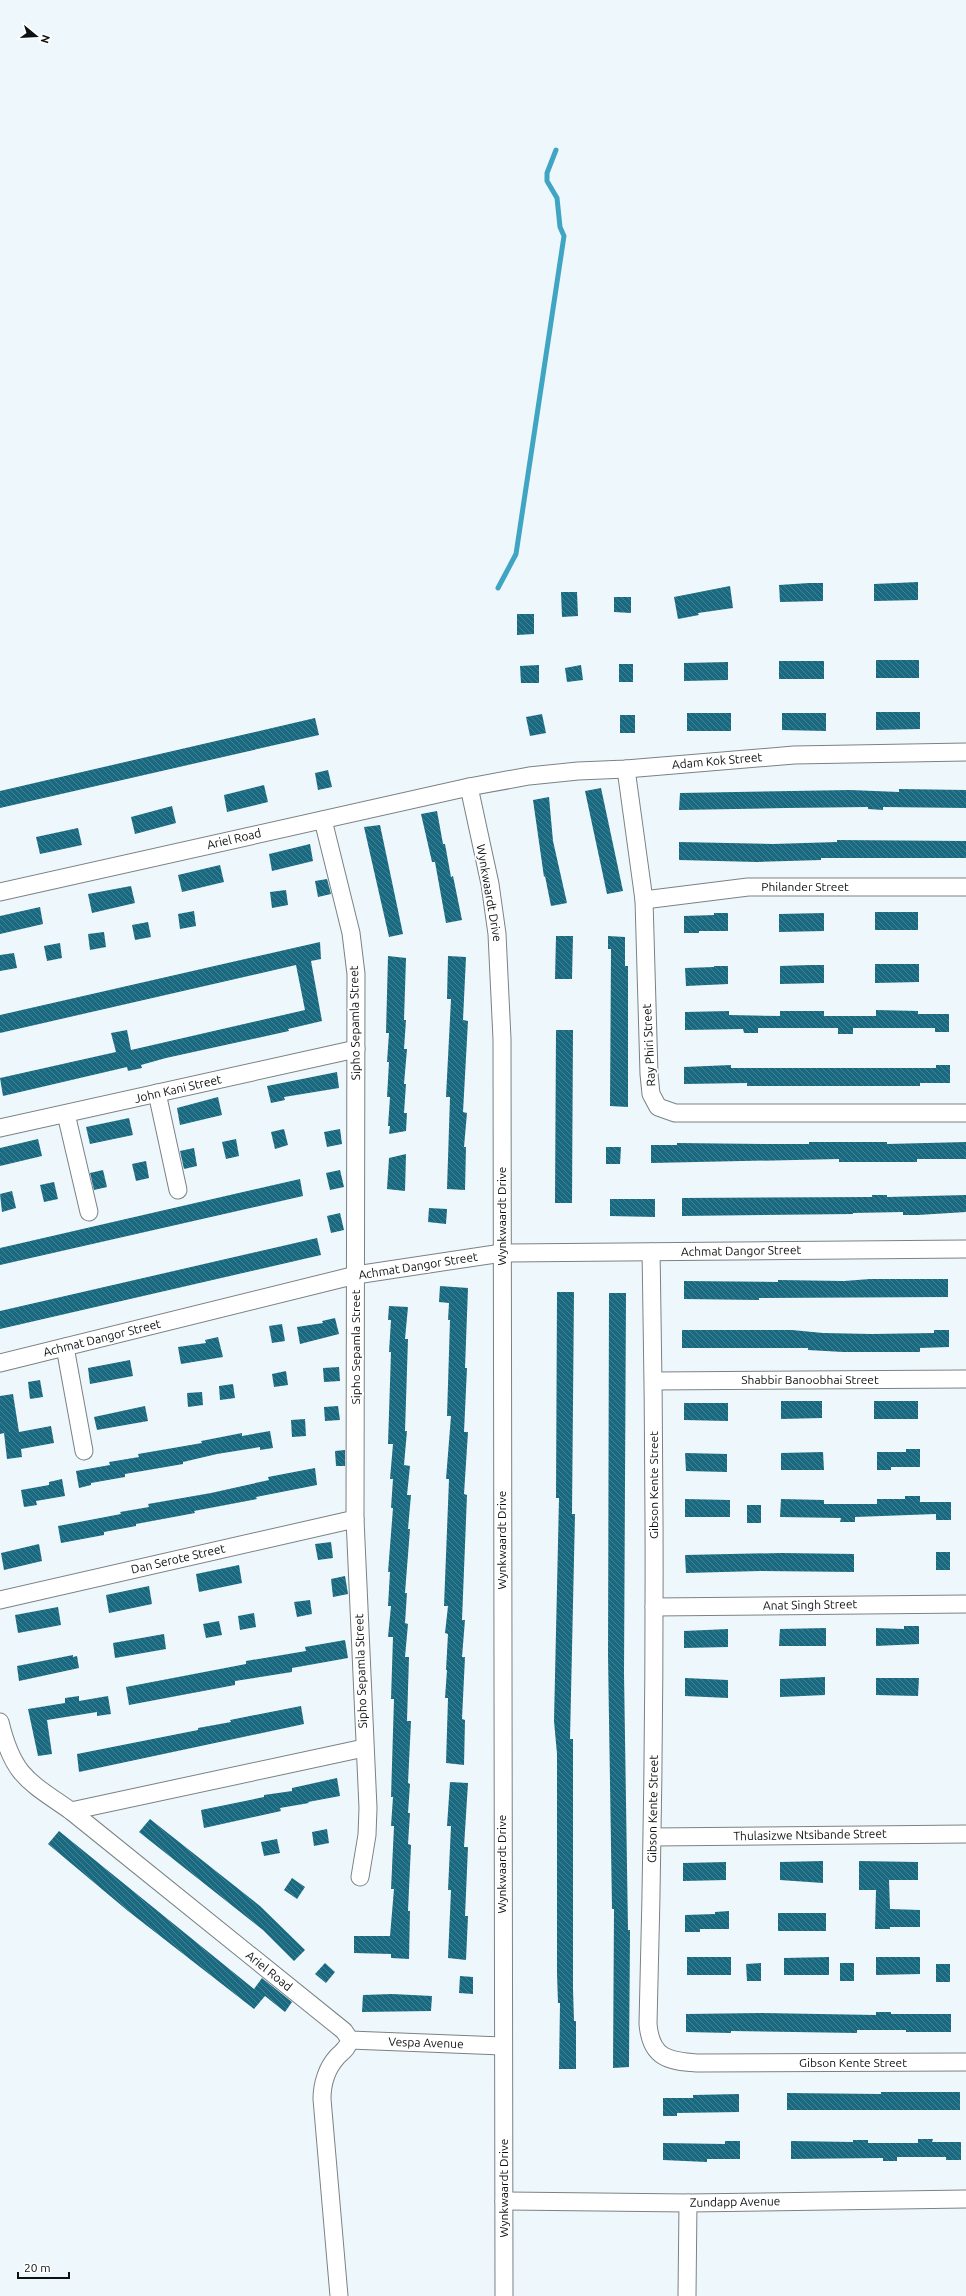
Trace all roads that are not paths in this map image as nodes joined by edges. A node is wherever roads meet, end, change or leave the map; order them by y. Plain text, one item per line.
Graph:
1 (966, 752) edge
2 (626, 769) junction
3 (468, 787) junction
4 (323, 820) junction
5 (966, 888) edge
6 (0, 892) edge
7 (644, 900) junction
8 (356, 1049) junction
9 (157, 1093) junction
10 (966, 1113) edge
11 (66, 1114) junction
12 (0, 1128) edge
13 (178, 1190) dead end
14 (89, 1212) dead end
15 (966, 1248) edge
16 (651, 1252) junction
17 (502, 1253) junction
18 (356, 1275) junction
19 (65, 1347) junction
20 (0, 1363) edge
21 (966, 1379) edge
22 (654, 1381) junction
23 (84, 1451) dead end
24 (355, 1519) junction
25 (0, 1600) edge
26 (966, 1604) edge
27 (654, 1607) junction
28 (0, 1722) edge
29 (364, 1748) junction
30 (71, 1811) junction
31 (966, 1834) edge
32 (653, 1837) junction
33 (360, 1877) dead end
34 (350, 2040) junction
35 (502, 2046) junction
36 (966, 2062) edge
37 (966, 2199) edge
38 (504, 2201) junction
39 (688, 2203) junction
40 (339, 2296) edge
41 (504, 2296) edge
42 (687, 2296) edge

1 - 2 street, Adam Kok Street
2 - 3 street, Adam Kok Street
2 - 7 street, Ray Phiri Street
3 - 4 street, Ariel Road
3 - 17 street, Wynkwaardt Drive
4 - 6 street, Ariel Road
4 - 8 street, Sipho Sepamla Street
5 - 7 street, Philander Street
7 - 10 street, Ray Phiri Street
8 - 9 street, John Kani Street
8 - 18 street, Sipho Sepamla Street
9 - 11 street, John Kani Street
9 - 13 street
11 - 12 street, John Kani Street
11 - 14 street
15 - 16 street, Achmat Dangor Street
16 - 17 street, Achmat Dangor Street
16 - 22 street, Gibson Kente Street
17 - 18 street, Achmat Dangor Street
17 - 35 street, Wynkwaardt Drive
18 - 19 street, Achmat Dangor Street
18 - 24 street, Sipho Sepamla Street
19 - 20 street, Achmat Dangor Street
19 - 23 street
21 - 22 street, Shabbir Banoobhai Street
22 - 27 street, Gibson Kente Street
24 - 25 street, Dan Serote Street
24 - 29 street, Sipho Sepamla Street
26 - 27 street, Anat Singh Street
27 - 32 street, Gibson Kente Street
28 - 30 street, Ariel Road
29 - 30 street
29 - 33 street, Sipho Sepamla Street
30 - 34 street, Ariel Road
31 - 32 street, Thulasizwe Ntsibande Street
32 - 36 street, Gibson Kente Street
34 - 35 street, Vespa Avenue
34 - 40 street
35 - 38 street, Wynkwaardt Drive
37 - 39 street, Zundapp Avenue
38 - 39 street, Zundapp Avenue
38 - 41 street, Wynkwaardt Drive
39 - 42 street

